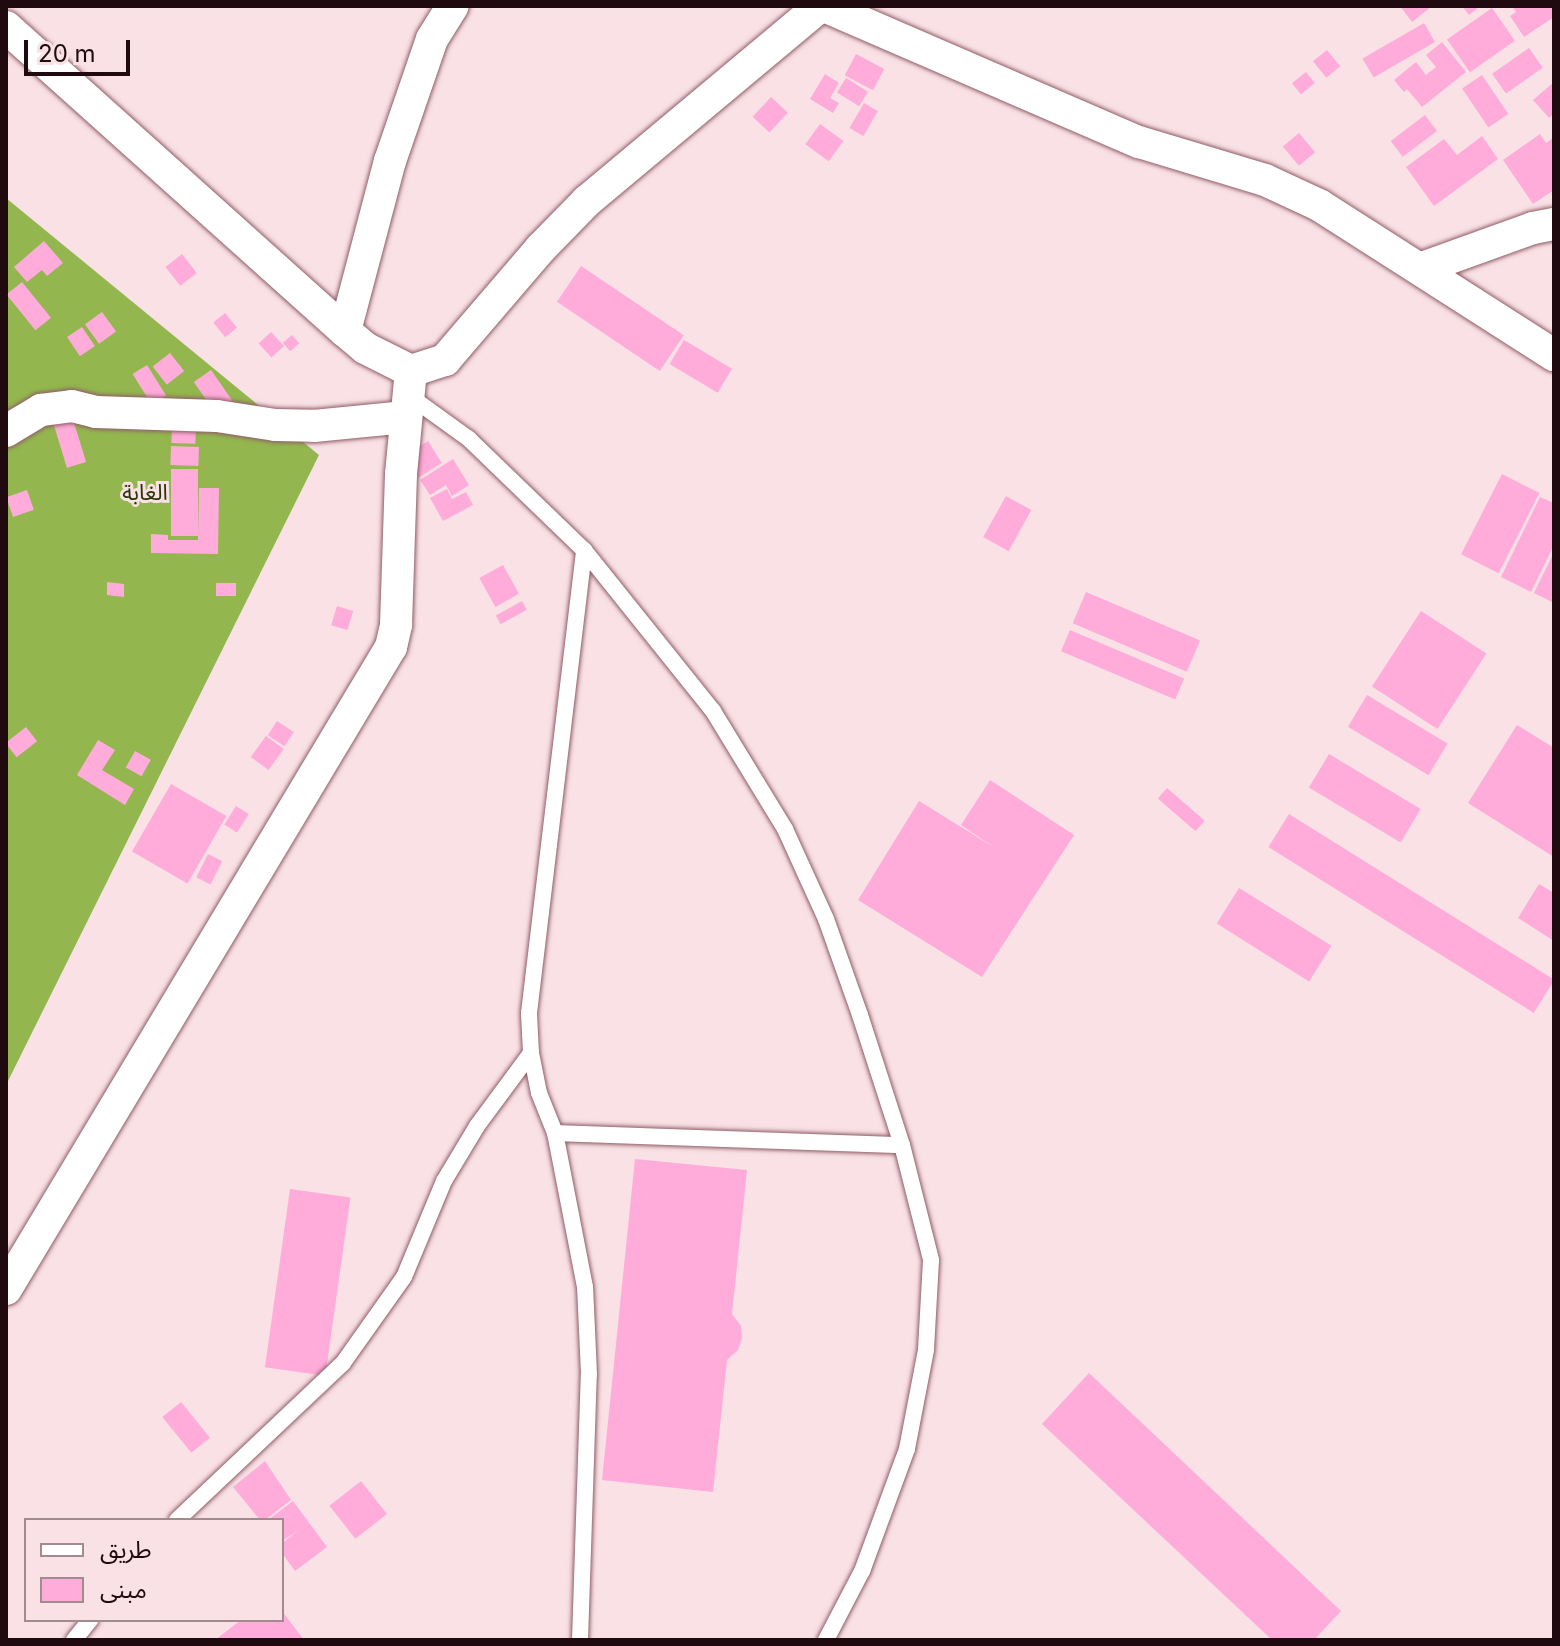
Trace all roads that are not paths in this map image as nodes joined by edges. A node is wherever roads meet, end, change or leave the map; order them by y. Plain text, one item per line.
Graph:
1 (453, 6) edge
2 (822, 6) edge
3 (6, 27) edge
4 (1554, 224) edge
5 (1422, 268) junction
6 (345, 331) junction
7 (1554, 355) edge
8 (408, 394) junction
9 (6, 431) edge
10 (584, 550) junction
11 (531, 1053) junction
12 (555, 1133) junction
13 (902, 1145) junction
14 (6, 1289) edge
15 (179, 1518) edge
16 (88, 1622) edge
17 (74, 1640) edge
18 (580, 1640) edge
19 (826, 1640) edge

1 - 6 street
2 - 5 street
2 - 8 street
3 - 6 street
4 - 5 street
5 - 7 street
6 - 8 street
8 - 9 street
8 - 10 lane
8 - 14 street
10 - 11 lane
10 - 13 lane
11 - 12 lane
11 - 15 lane
12 - 13 lane
12 - 18 lane
13 - 19 lane
16 - 17 lane

